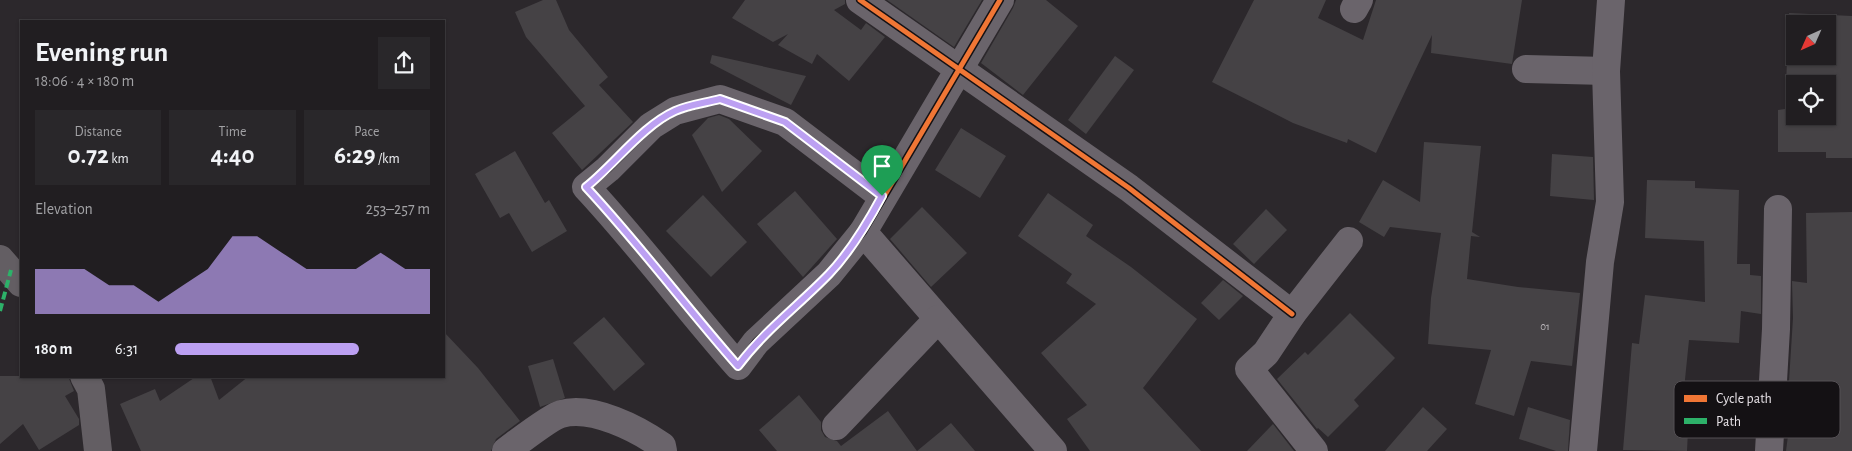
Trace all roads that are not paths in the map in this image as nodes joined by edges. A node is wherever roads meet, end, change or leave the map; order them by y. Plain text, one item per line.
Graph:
1 (860, 0) edge
2 (1000, 0) edge
3 (1611, 0) edge
4 (959, 68) junction
5 (1526, 69) dead end
6 (1606, 71) junction
7 (882, 196) junction
8 (1778, 209) dead end
9 (863, 232) junction
10 (1349, 241) dead end
11 (0, 259) edge
12 (20, 282) edge
13 (1292, 314) junction
14 (938, 319) junction
15 (85, 378) edge
16 (1773, 381) edge
17 (836, 426) dead end
18 (1769, 438) edge
19 (1047, 449) edge
20 (98, 451) edge
21 (506, 451) edge
22 (663, 451) edge
23 (1314, 451) edge
24 (1583, 451) edge
25 (1768, 451) edge

1 - 4 street
2 - 4 street
3 - 6 street
4 - 7 street
4 - 13 street
5 - 6 street
6 - 24 street
7 - 9 street
7 - 9 street
8 - 16 street
9 - 14 street
10 - 13 street
11 - 12 street
13 - 23 street
14 - 17 street
14 - 19 street
15 - 20 street
18 - 25 street
21 - 22 street

